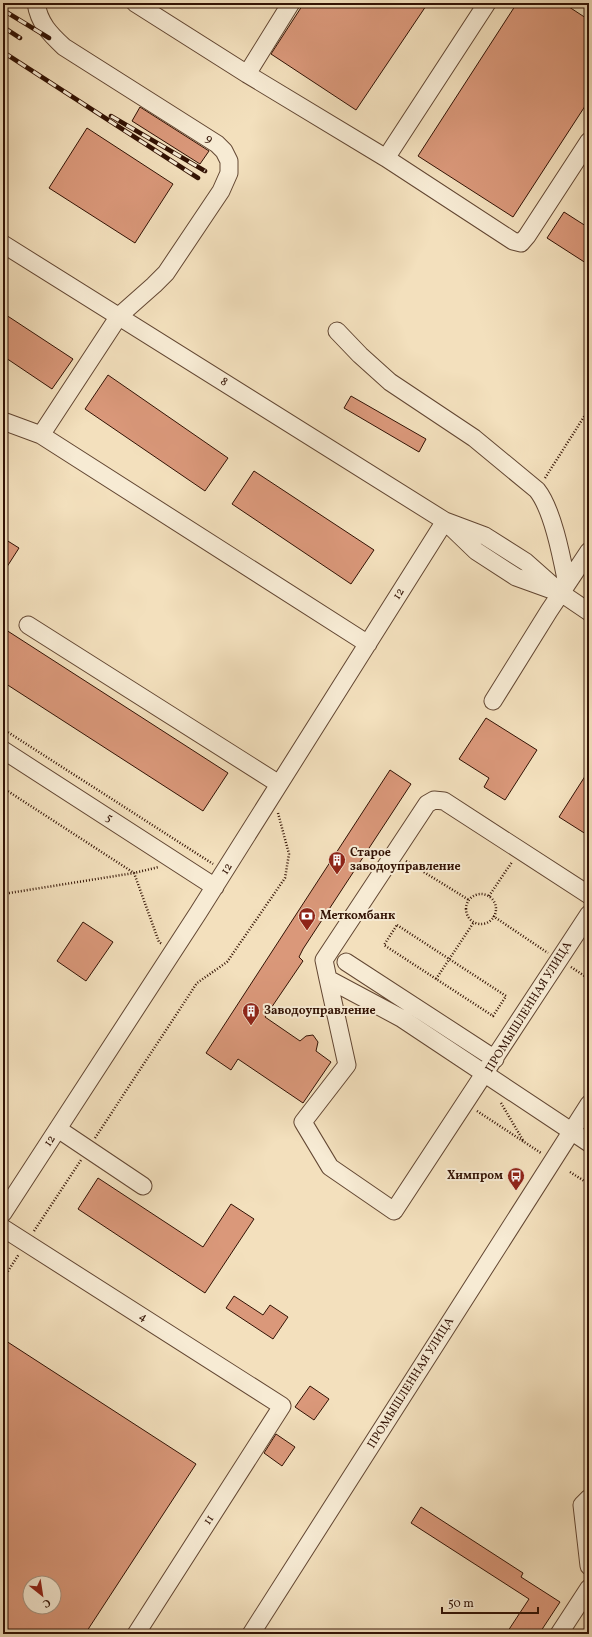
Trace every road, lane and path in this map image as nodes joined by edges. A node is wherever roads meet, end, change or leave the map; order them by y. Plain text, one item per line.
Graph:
1 (36, 3) edge
2 (135, 3) edge
3 (291, 3) edge
4 (487, 3) edge
5 (247, 74) junction
6 (589, 141) edge
7 (386, 158) junction
8 (3, 244) edge
9 (119, 316) junction
10 (337, 331) dead end
11 (589, 409) edge
12 (3, 421) edge
13 (41, 435) junction
14 (537, 490) junction
15 (445, 521) junction
16 (589, 551) edge
17 (564, 588) junction
18 (589, 612) edge
19 (28, 625) dead end
20 (368, 644) junction
21 (493, 701) dead end
22 (3, 729) edge
23 (3, 750) edge
24 (3, 788) edge
25 (276, 790) junction
26 (520, 850) junction
27 (394, 854) junction
28 (179, 862) junction
29 (225, 872) junction
30 (134, 873) junction
31 (215, 887) junction
32 (3, 894) edge
33 (488, 896) junction
34 (589, 896) edge
35 (469, 900) junction
36 (589, 914) edge
37 (493, 916) junction
38 (474, 922) junction
39 (173, 952) junction
40 (449, 959) junction
41 (559, 960) junction
42 (346, 962) dead end
43 (328, 979) junction
44 (436, 979) junction
45 (589, 979) edge
46 (495, 1059) junction
47 (484, 1074) junction
48 (500, 1102) dead end
49 (465, 1104) junction
50 (586, 1114) edge
51 (58, 1129) junction
52 (571, 1131) junction
53 (524, 1142) junction
54 (589, 1143) edge
55 (88, 1149) junction
56 (542, 1154) dead end
57 (570, 1172) dead end
58 (589, 1184) edge
59 (143, 1186) dead end
60 (3, 1213) edge
61 (3, 1228) edge
62 (33, 1233) dead end
63 (20, 1253) dead end
64 (3, 1279) edge
65 (282, 1406) joint
66 (589, 1498) edge
67 (589, 1566) edge
68 (589, 1588) edge
69 (136, 1634) edge
70 (251, 1634) edge
71 (559, 1634) edge

1 - 9 street, 9
2 - 5 street
3 - 5 street
4 - 7 street
5 - 7 street
6 - 7 street
8 - 9 street, 8
9 - 13 street, 9
9 - 15 street, 8
10 - 14 street
11 - 14 path
12 - 13 street
13 - 20 street
14 - 17 street
15 - 17 street, 8
15 - 20 street, 12
16 - 17 street
17 - 18 street, 8
17 - 21 street
19 - 25 street
20 - 25 street, 12
22 - 29 path
23 - 28 street, 5
24 - 30 path
25 - 29 street, 12
25 - 55 path
26 - 27 street
26 - 33 path
26 - 34 street
27 - 35 path
27 - 43 street
28 - 30 path
28 - 31 street, 5
29 - 31 street, 12
30 - 32 path
30 - 39 path
31 - 39 street, 12
33 - 35 path
33 - 37 path
35 - 38 path
36 - 41 street, ПРОМЫШЛЕННАЯ УЛИЦА
37 - 38 path
37 - 41 path
38 - 40 path
39 - 51 street, 12
40 - 44 path
40 - 44 path
40 - 44 path
41 - 45 path
41 - 46 street, ПРОМЫШЛЕННАЯ УЛИЦА
42 - 46 street
43 - 47 street
43 - 49 street
46 - 47 street, ПРОМЫШЛЕННАЯ УЛИЦА
47 - 49 street
47 - 52 street, ПРОМЫШЛЕННАЯ УЛИЦА
48 - 53 path
49 - 53 path
50 - 52 street, ПРОМЫШЛЕННАЯ УЛИЦА
51 - 55 street
51 - 60 street, 12
52 - 54 street, ПРОМЫШЛЕННАЯ УЛИЦА
52 - 70 street, ПРОМЫШЛЕННАЯ УЛИЦА
53 - 56 path
55 - 59 street
55 - 62 path
57 - 58 path
61 - 65 street, 4
63 - 64 path
65 - 69 street, 11
66 - 67 street
68 - 71 street

